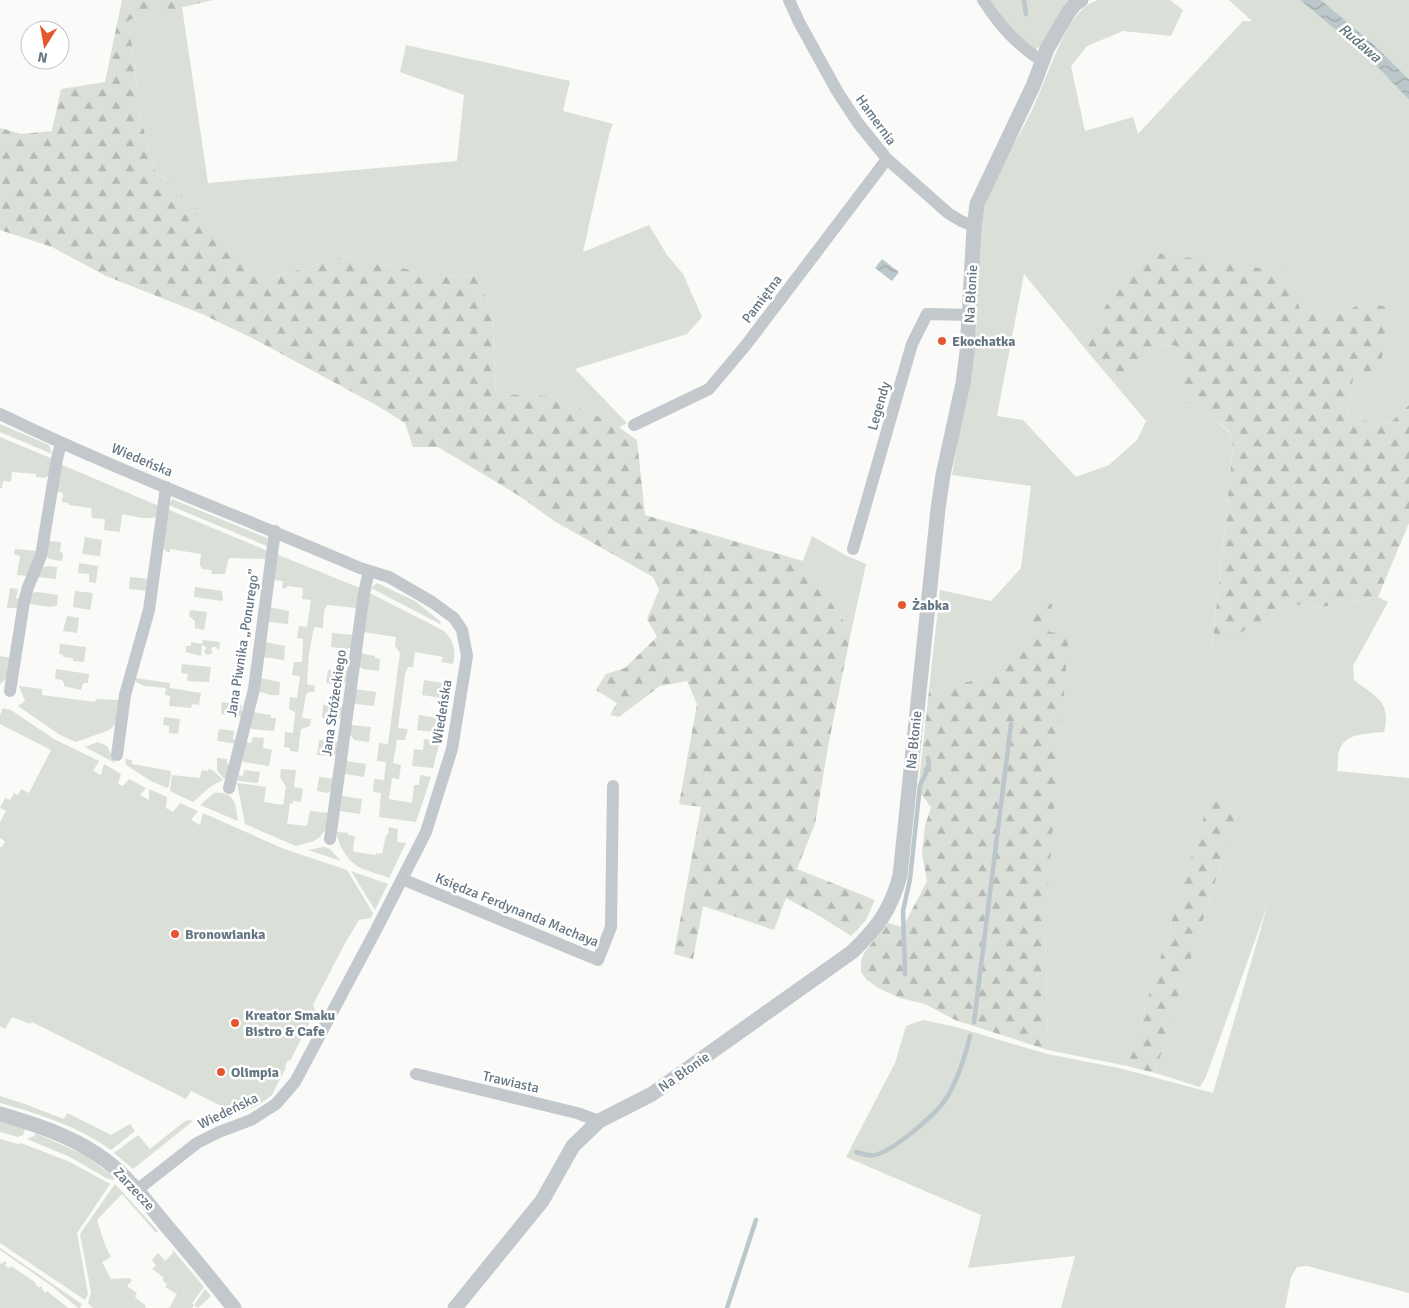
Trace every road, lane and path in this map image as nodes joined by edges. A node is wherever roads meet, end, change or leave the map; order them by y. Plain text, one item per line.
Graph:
1 (789, 0) edge
2 (983, 0) edge
3 (1081, 0) edge
4 (1042, 61) junction
5 (887, 159) junction
6 (974, 226) junction
7 (970, 315) junction
8 (0, 414) edge
9 (634, 424) dead end
10 (61, 442) junction
11 (166, 487) junction
12 (275, 531) junction
13 (853, 549) dead end
14 (369, 571) junction
15 (10, 691) dead end
16 (117, 756) dead end
17 (614, 786) dead end
18 (229, 788) dead end
19 (330, 839) dead end
20 (402, 879) junction
21 (416, 1074) dead end
22 (0, 1114) edge
23 (599, 1121) junction
24 (138, 1190) junction
25 (234, 1308) edge
26 (455, 1308) edge

1 - 5 street, Hamernia
2 - 4 street
3 - 4 street, Na Błonie
4 - 6 street, Na Błonie
5 - 6 street, Hamernia
5 - 9 street, Pamiętna
6 - 7 street, Na Błonie
7 - 13 street, Legendy
7 - 23 street, Na Błonie
8 - 10 street, Wiedeńska
10 - 11 street, Wiedeńska
10 - 15 street
11 - 12 street, Wiedeńska
11 - 16 street
12 - 14 street, Wiedeńska
12 - 18 street, Jana Piwnika „Ponurego”
14 - 19 street, Jana Stróżeckiego
14 - 20 street, Wiedeńska
17 - 20 street, Księdza Ferdynanda Machaya
20 - 24 street, Wiedeńska
21 - 23 street, Trawiasta
22 - 24 street, Zarzecze
23 - 26 street, Na Błonie
24 - 25 street, Zarzecze

